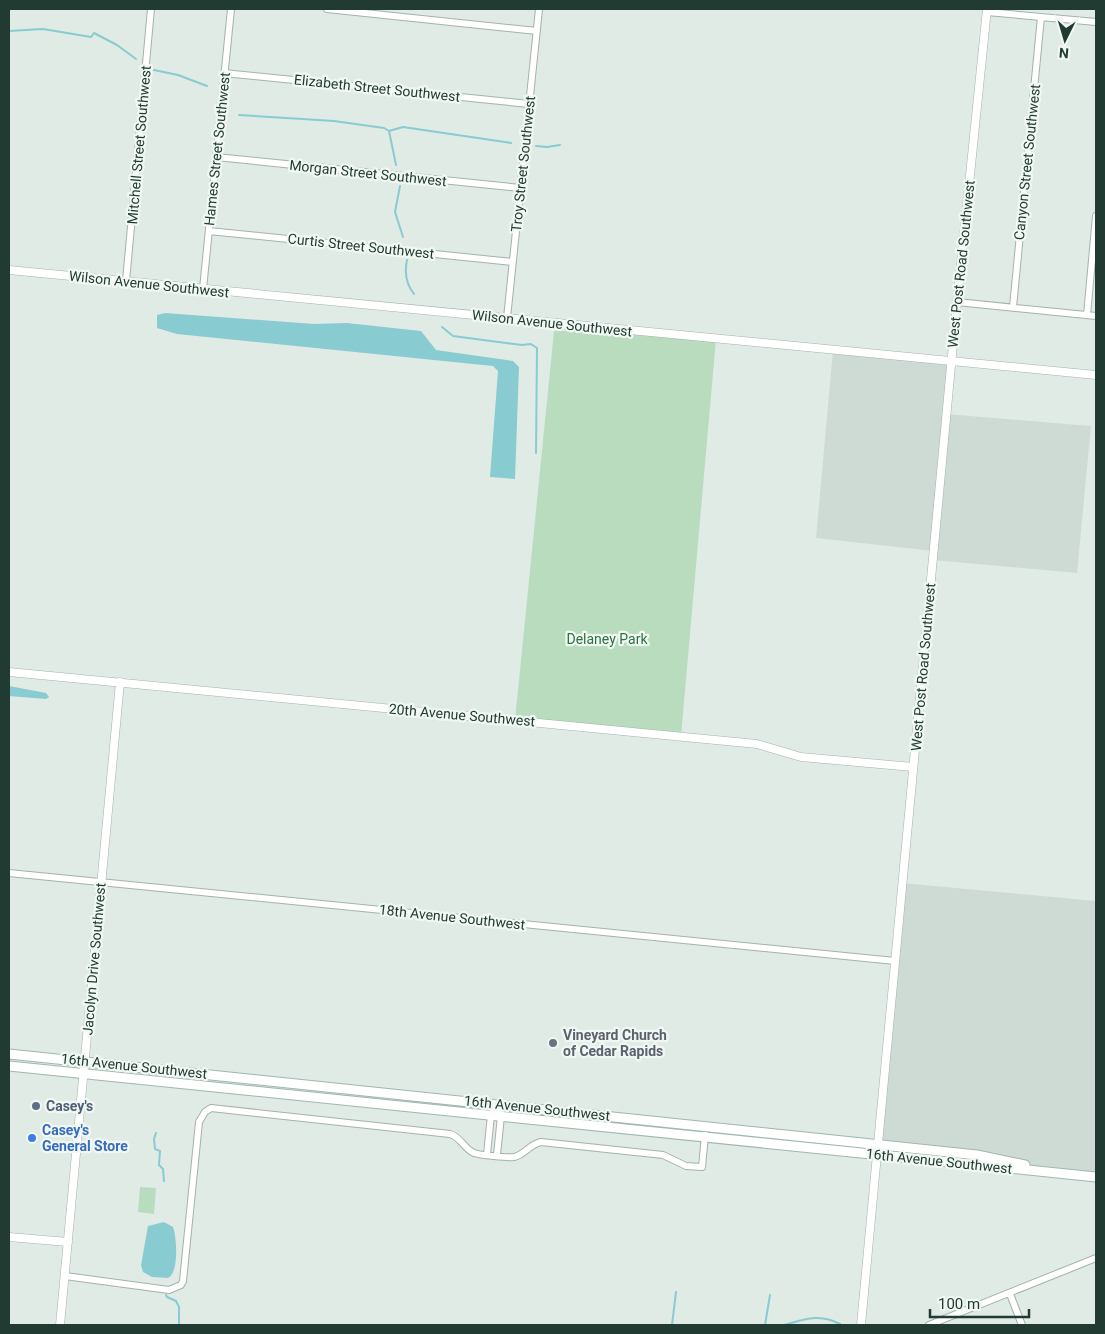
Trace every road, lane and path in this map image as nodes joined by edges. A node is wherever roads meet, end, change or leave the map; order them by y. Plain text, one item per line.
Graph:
1 (152, 9) edge
2 (231, 9) edge
3 (327, 9) edge
4 (539, 9) edge
5 (987, 10) edge
6 (1042, 17) junction
7 (1096, 22) edge
8 (537, 31) junction
9 (224, 73) junction
10 (529, 104) junction
11 (216, 157) junction
12 (520, 188) junction
13 (1096, 216) edge
14 (209, 231) junction
15 (513, 262) junction
16 (9, 270) edge
17 (126, 281) junction
18 (204, 289) junction
19 (957, 302) junction
20 (1013, 307) junction
21 (1088, 315) junction
22 (1096, 316) edge
23 (507, 318) junction
24 (951, 362) junction
25 (1096, 375) edge
26 (9, 672) edge
27 (120, 682) junction
28 (913, 767) junction
29 (9, 873) edge
30 (101, 882) junction
31 (895, 962) junction
32 (9, 1054) edge
33 (84, 1061) junction
34 (9, 1066) edge
35 (83, 1073) junction
36 (497, 1104) junction
37 (491, 1116) junction
38 (501, 1116) junction
39 (706, 1126) junction
40 (704, 1138) junction
41 (878, 1144) junction
42 (487, 1154) junction
43 (497, 1155) junction
44 (876, 1155) junction
45 (1063, 1173) junction
46 (1096, 1176) edge
47 (9, 1237) edge
48 (68, 1242) junction
49 (1096, 1258) edge
50 (64, 1276) junction
51 (1010, 1294) junction
52 (60, 1325) edge
53 (861, 1325) edge
54 (932, 1325) edge
55 (1022, 1325) edge

1 - 17 street, Mitchell Street Southwest
2 - 9 street, Hames Street Southwest
3 - 8 street
4 - 8 street, Troy Street Southwest
5 - 6 street
5 - 19 street, West Post Road Southwest
6 - 7 street
6 - 20 street, Canyon Street Southwest
8 - 10 street, Troy Street Southwest
9 - 10 street, Elizabeth Street Southwest
9 - 11 street, Hames Street Southwest
10 - 12 street, Troy Street Southwest
11 - 12 street, Morgan Street Southwest
11 - 14 street, Hames Street Southwest
12 - 15 street, Troy Street Southwest
13 - 21 street
14 - 15 street, Curtis Street Southwest
14 - 18 street, Hames Street Southwest
15 - 23 street, Troy Street Southwest
16 - 17 street, Wilson Avenue Southwest
17 - 18 street, Wilson Avenue Southwest
18 - 23 street, Wilson Avenue Southwest
19 - 20 street
19 - 24 street, West Post Road Southwest
20 - 21 street
21 - 22 street
23 - 24 street, Wilson Avenue Southwest
24 - 25 street, Wilson Avenue Southwest
24 - 28 street, West Post Road Southwest
26 - 27 street, 20th Avenue Southwest
27 - 28 street, 20th Avenue Southwest
27 - 30 street, Jacolyn Drive Southwest
28 - 31 street, West Post Road Southwest
29 - 30 street, 18th Avenue Southwest
30 - 31 street, 18th Avenue Southwest
30 - 33 street, Jacolyn Drive Southwest
31 - 41 street, West Post Road Southwest
32 - 33 main road, 16th Avenue Southwest
33 - 35 street, Jacolyn Drive Southwest
33 - 36 main road, 16th Avenue Southwest
34 - 35 main road, 16th Avenue Southwest
35 - 37 main road, 16th Avenue Southwest
35 - 48 street, Jacolyn Drive Southwest
36 - 37 street
36 - 38 street
36 - 39 main road, 16th Avenue Southwest
37 - 38 main road, 16th Avenue Southwest
37 - 42 street
38 - 40 main road, 16th Avenue Southwest
38 - 43 street
39 - 40 street
39 - 41 main road, 16th Avenue Southwest
40 - 43 street
40 - 44 main road, 16th Avenue Southwest
41 - 44 street, West Post Road Southwest
41 - 45 main road, 16th Avenue Southwest
42 - 43 street
42 - 50 street
44 - 45 main road, 16th Avenue Southwest
44 - 53 street, West Post Road Southwest
45 - 46 main road, 16th Avenue Southwest
47 - 48 street
48 - 50 street, Jacolyn Drive Southwest
49 - 51 street
50 - 52 street, Jacolyn Drive Southwest
51 - 54 street
51 - 55 street

